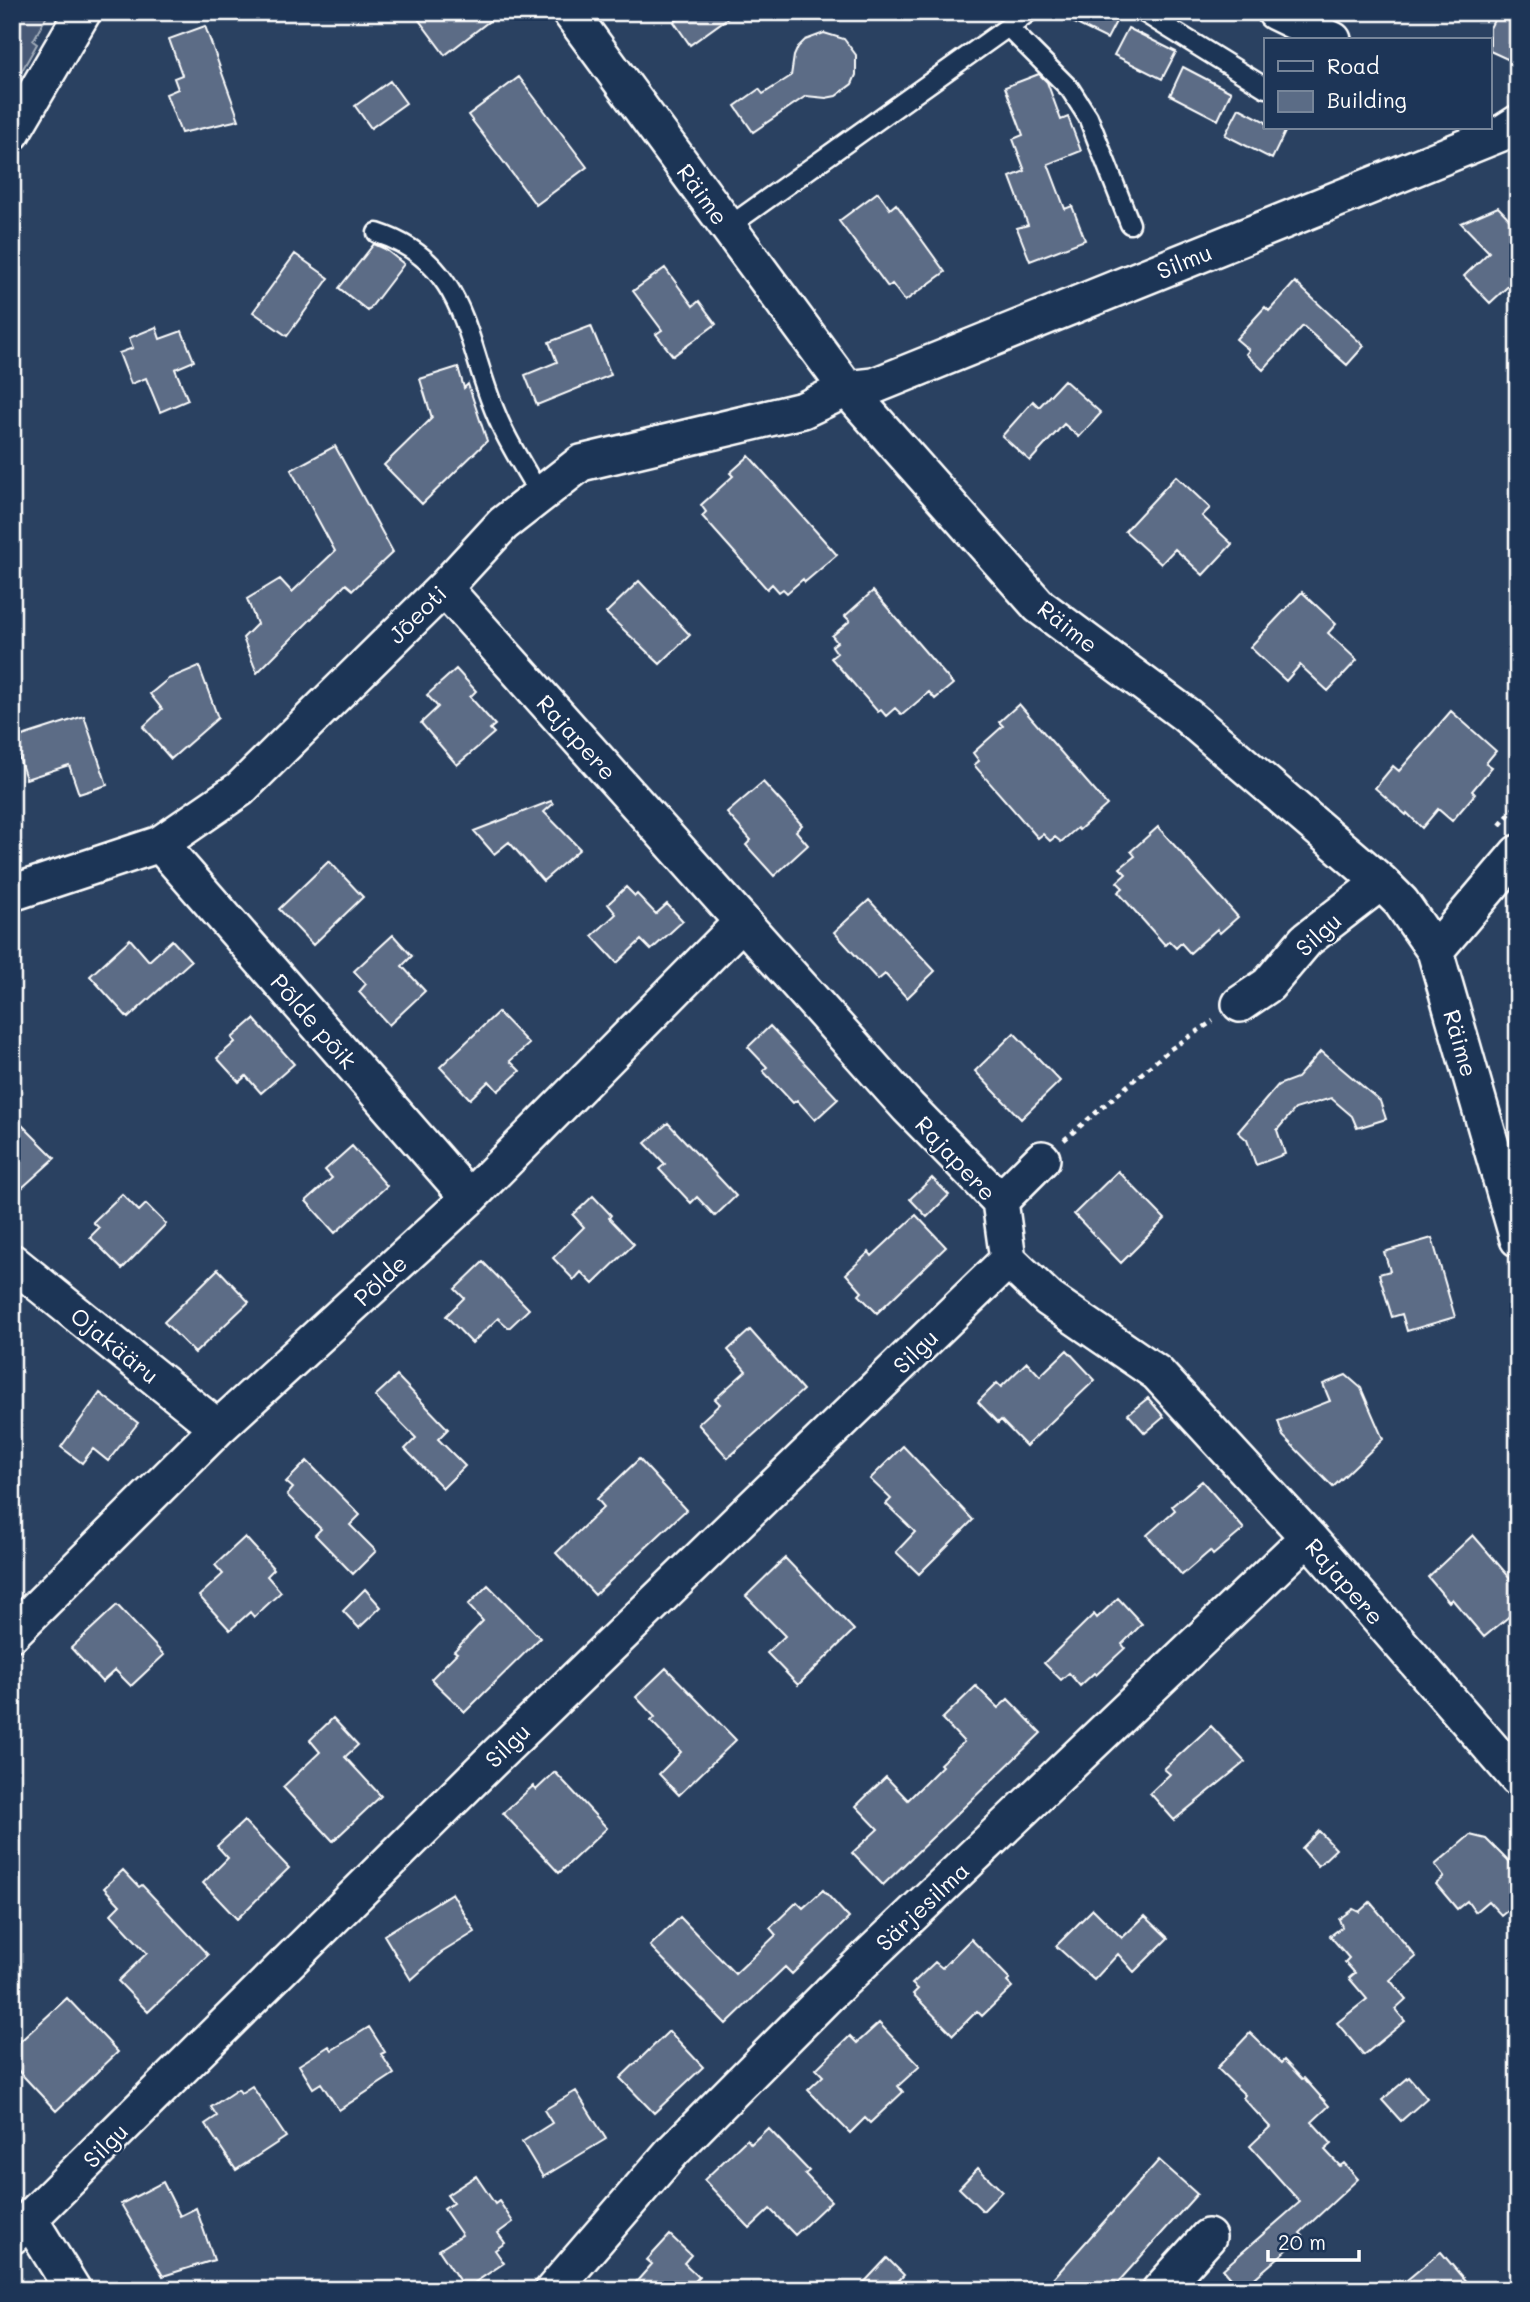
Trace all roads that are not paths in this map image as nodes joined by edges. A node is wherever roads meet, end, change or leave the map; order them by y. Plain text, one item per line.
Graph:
1 (83, 12) edge
2 (570, 12) edge
3 (1029, 12) edge
4 (1143, 12) edge
5 (1275, 12) edge
6 (1009, 28) junction
7 (1329, 38) edge
8 (1264, 87) edge
9 (1507, 131) edge
10 (12, 133) edge
11 (1130, 224) dead end
12 (728, 227) junction
13 (377, 233) dead end
14 (847, 389) junction
15 (540, 495) junction
16 (444, 588) junction
17 (160, 844) junction
18 (1518, 853) edge
19 (1381, 882) junction
20 (12, 893) edge
21 (742, 922) junction
22 (1435, 951) junction
23 (1240, 1004) road end
24 (1042, 1158) road end
25 (469, 1198) junction
26 (1000, 1201) junction
27 (1518, 1239) edge
28 (1008, 1260) junction
29 (12, 1262) edge
30 (218, 1428) junction
31 (1308, 1537) junction
32 (12, 1633) edge
33 (1518, 1779) edge
34 (21, 2228) edge
35 (1208, 2237) dead end
36 (73, 2290) edge
37 (553, 2290) edge
38 (1160, 2290) edge

1 - 10 street
2 - 12 street, Räime
3 - 6 lane
4 - 8 lane
5 - 7 street
6 - 11 lane
6 - 12 lane
9 - 14 street, Silmu
12 - 14 street, Räime
13 - 15 lane
14 - 15 street, Jõeoti
14 - 19 street, Räime
15 - 16 street, Jõeoti
16 - 17 street, Jõeoti
16 - 21 street, Rajapere
17 - 20 street, Jõeoti
17 - 25 street, Põlde põik
18 - 22 street
19 - 22 street, Räime
19 - 23 street, Silgu
21 - 25 street, Põlde
21 - 26 street, Rajapere
22 - 27 street, Räime
24 - 26 street
25 - 30 street, Põlde
26 - 28 street, Rajapere
28 - 31 street, Rajapere
28 - 34 street, Silgu
29 - 30 street, Ojakääru
30 - 32 street, Põlde
31 - 33 street, Rajapere
31 - 37 street, Särjesilma
34 - 36 street
35 - 38 street

